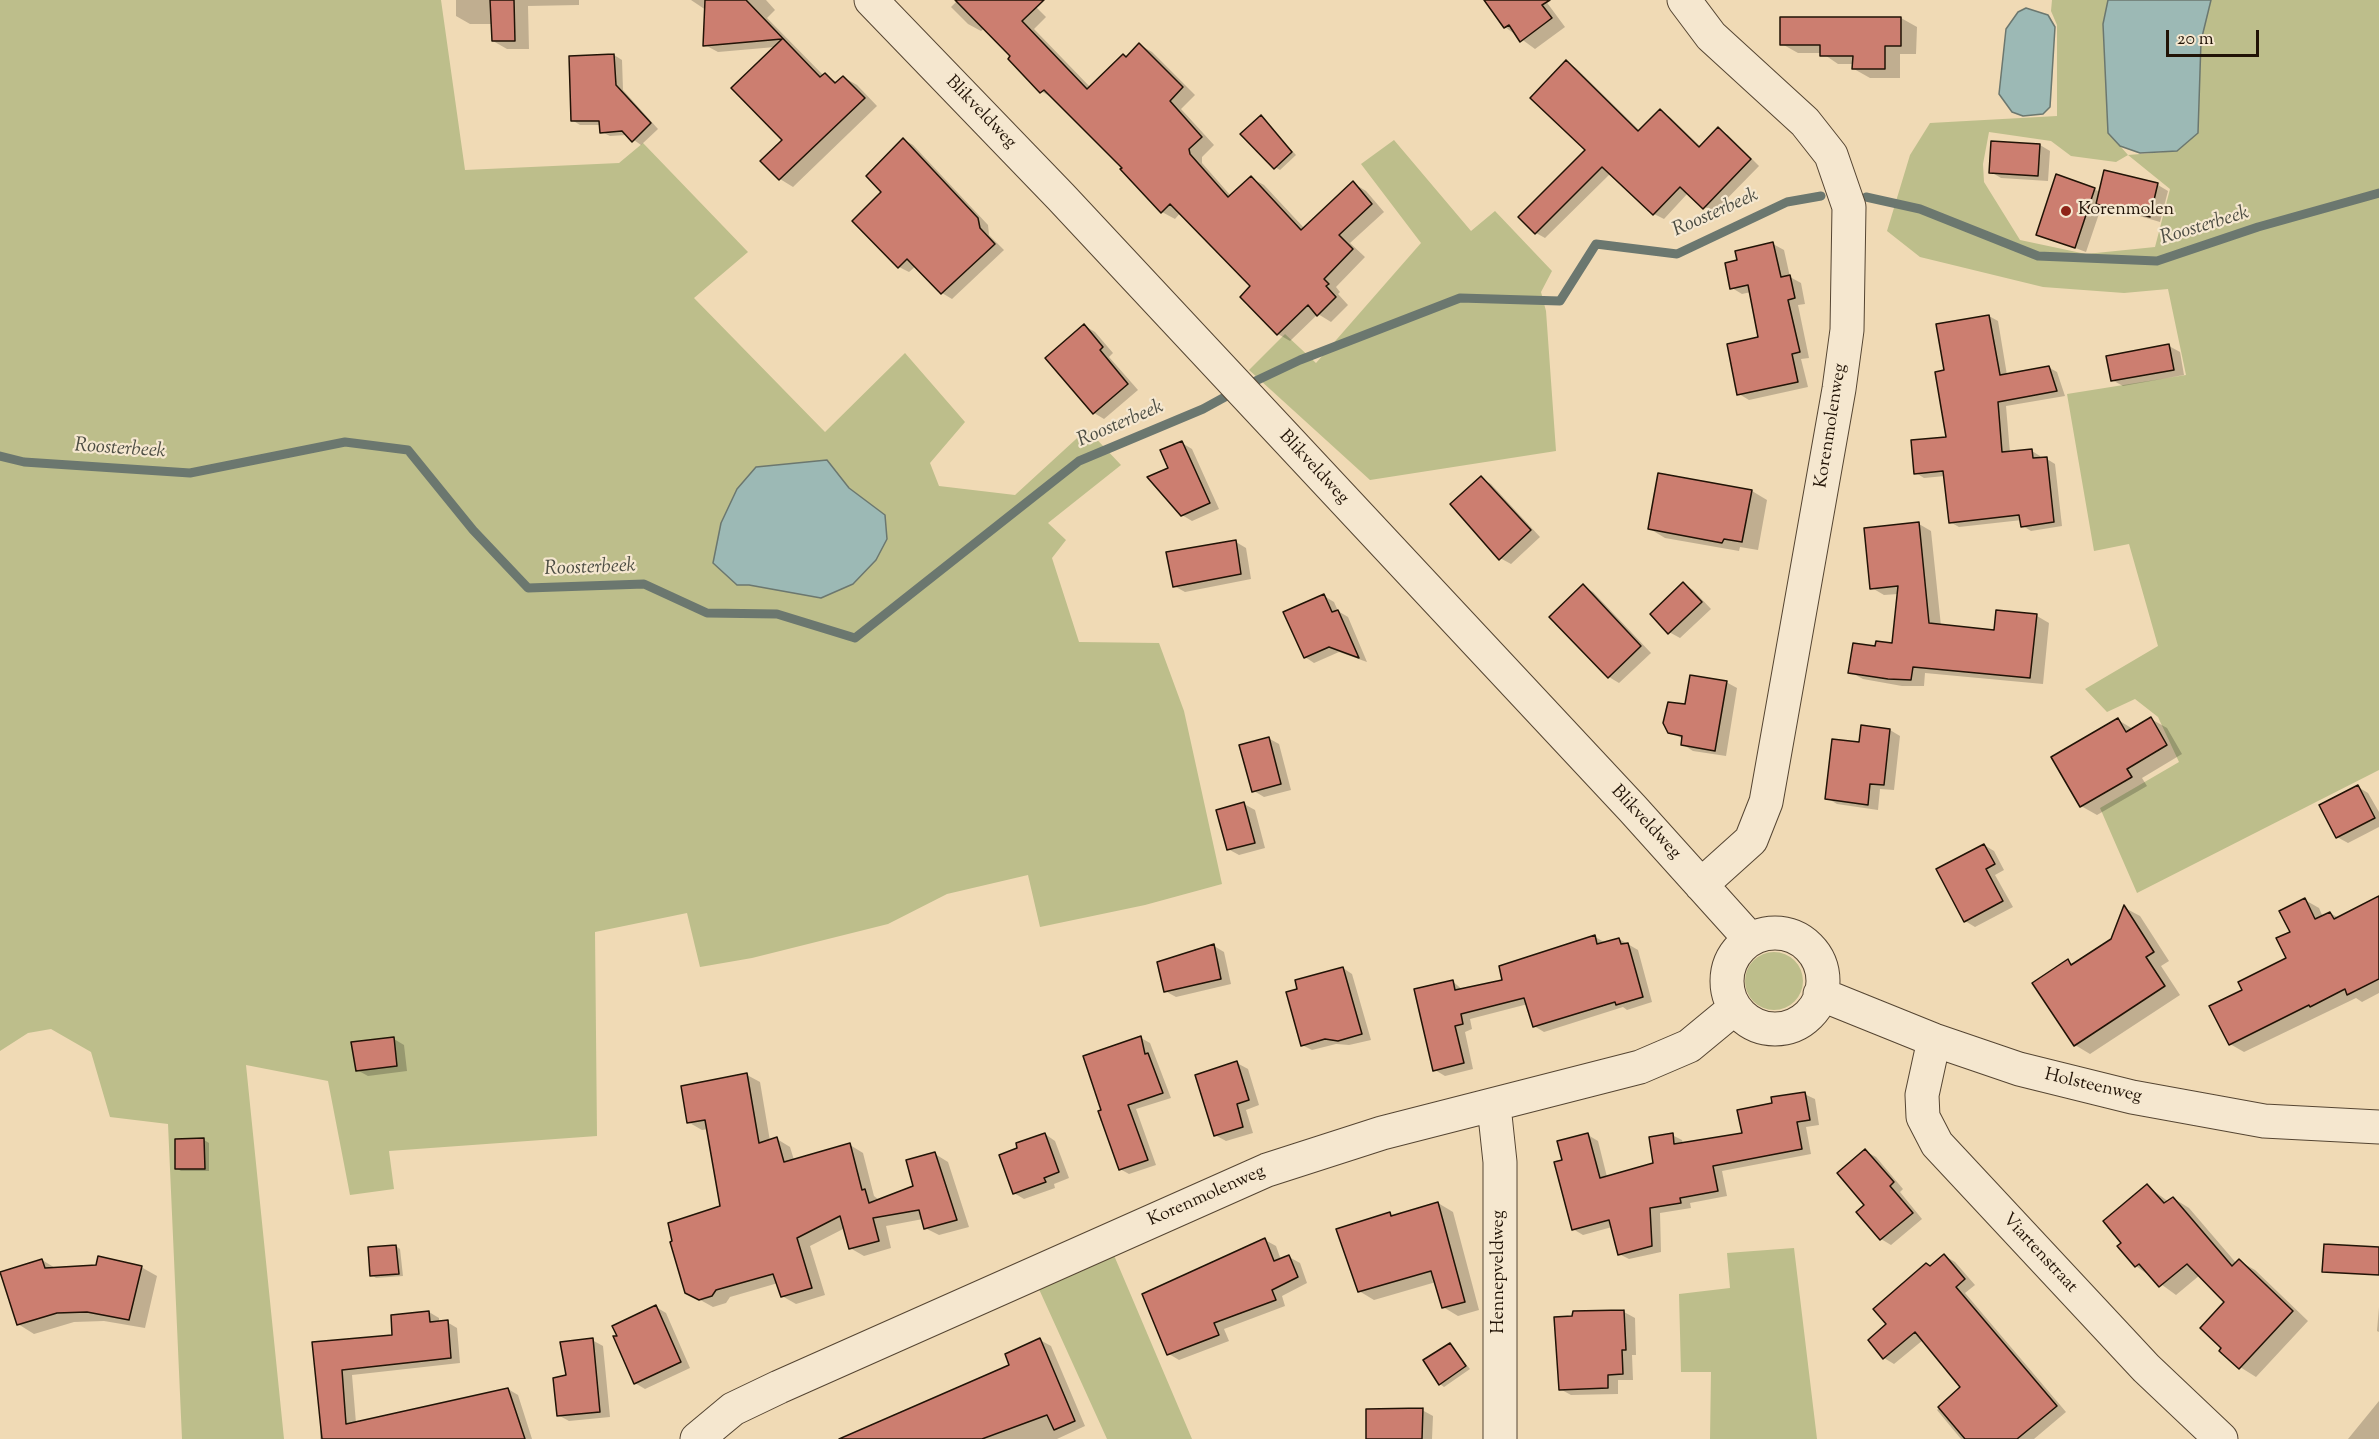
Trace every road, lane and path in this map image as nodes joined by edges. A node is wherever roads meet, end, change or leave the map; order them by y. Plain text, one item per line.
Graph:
1 (871, 0) edge
2 (1684, 0) edge
3 (1701, 885) junction
4 (1750, 939) junction
5 (1820, 994) junction
6 (1735, 1008) junction
7 (1934, 1040) junction
8 (1494, 1106) junction
9 (2379, 1127) edge
10 (697, 1439) edge
11 (1500, 1439) edge
12 (2221, 1439) edge

1 - 3 street, Blikveldweg
2 - 3 street, Korenmolenweg
3 - 4 street, Blikveldweg
4 - 5 street
4 - 6 street
5 - 6 street
5 - 7 street, Holsteenweg
6 - 8 street, Korenmolenweg
7 - 9 street, Holsteenweg
7 - 12 street, Viartenstraat
8 - 10 street, Korenmolenweg
8 - 11 street, Hennepveldweg

